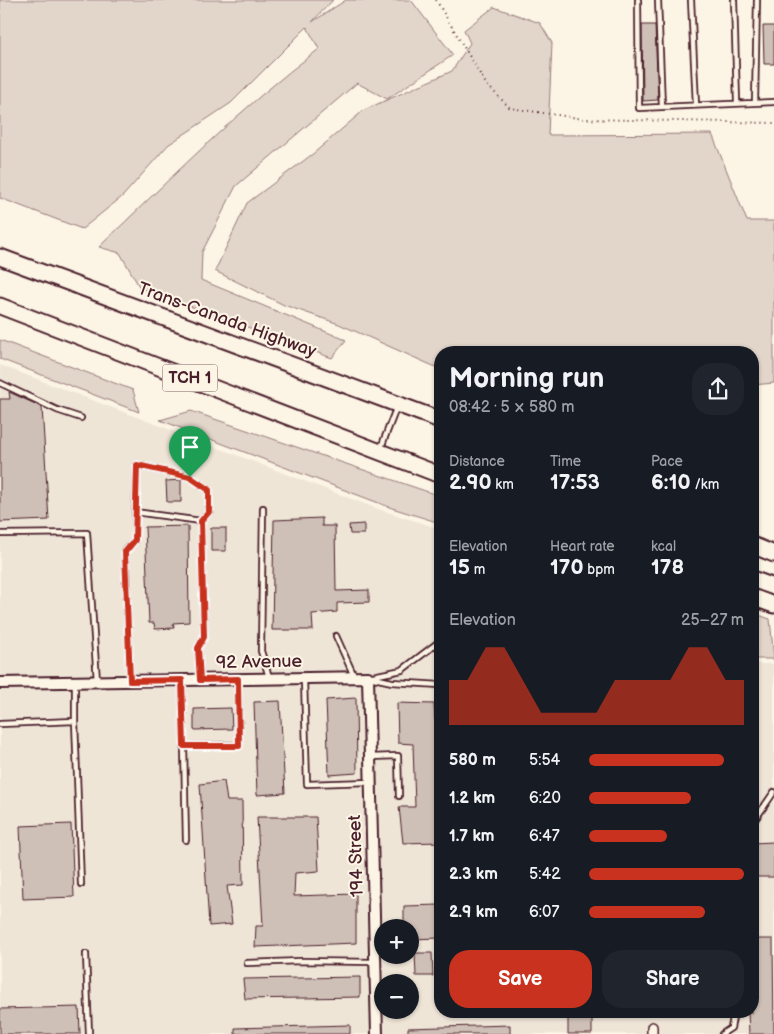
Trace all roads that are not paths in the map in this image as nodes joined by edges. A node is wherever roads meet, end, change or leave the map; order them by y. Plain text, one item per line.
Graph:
1 (638, 0) edge
2 (658, 0) edge
3 (691, 0) edge
4 (734, 0) edge
5 (757, 0) edge
6 (737, 102) junction
7 (755, 102) junction
8 (774, 102) edge
9 (696, 105) junction
10 (662, 107) junction
11 (0, 256) edge
12 (0, 306) edge
13 (0, 383) edge
14 (398, 404) junction
15 (81, 418) dead end
16 (434, 418) edge
17 (379, 451) junction
18 (434, 471) edge
19 (263, 508) dead end
20 (135, 512) junction
21 (201, 521) junction
22 (0, 534) edge
23 (759, 543) edge
24 (759, 548) edge
25 (774, 548) edge
26 (774, 554) edge
27 (759, 582) edge
28 (774, 587) edge
29 (759, 599) edge
30 (774, 605) edge
31 (336, 636) dead end
32 (434, 646) edge
33 (355, 677) junction
34 (368, 677) junction
35 (270, 678) junction
36 (304, 678) junction
37 (238, 679) junction
38 (182, 680) junction
39 (200, 680) junction
40 (97, 681) junction
41 (130, 681) junction
42 (75, 682) junction
43 (0, 683) edge
44 (434, 685) edge
45 (75, 722) junction
46 (0, 724) edge
47 (184, 746) junction
48 (370, 757) junction
49 (370, 782) junction
50 (774, 792) edge
51 (399, 796) dead end
52 (759, 814) edge
53 (186, 840) dead end
54 (81, 884) dead end
55 (375, 919) edge
56 (86, 954) dead end
57 (374, 962) edge
58 (247, 964) dead end
59 (376, 964) edge
60 (733, 1018) edge
61 (89, 1034) edge
62 (377, 1034) edge
63 (722, 1034) edge

1 - 10 lane
2 - 10 lane
3 - 9 lane
4 - 6 lane
5 - 7 lane
6 - 7 lane
6 - 9 lane
7 - 8 lane
9 - 10 lane
11 - 14 highway, Trans-Canada Highway
12 - 17 highway, TCH 1
13 - 15 lane
14 - 16 highway, Trans-Canada Highway
14 - 17 lane
17 - 18 highway, TCH 1
19 - 35 lane
20 - 21 lane
20 - 21 lane
20 - 41 lane
21 - 39 lane
22 - 40 lane
23 - 25 highway
24 - 26 highway
27 - 28 highway
29 - 30 highway
31 - 33 lane
32 - 34 lane
33 - 34 street, 92 Avenue
33 - 36 street, 92 Avenue
34 - 44 lane
34 - 48 street, 194 Street
35 - 36 street, 92 Avenue
35 - 37 street, 92 Avenue
36 - 49 lane
37 - 39 street, 92 Avenue
37 - 47 lane
38 - 39 street, 92 Avenue
38 - 41 street, 92 Avenue
38 - 47 lane
40 - 41 street, 92 Avenue
40 - 42 street, 92 Avenue
42 - 43 street, 92 Avenue
42 - 45 lane
45 - 46 lane
45 - 54 lane
47 - 53 lane
48 - 49 street, 194 Street
48 - 51 lane
49 - 55 street, 194 Street
50 - 52 lane
56 - 61 lane
57 - 58 lane
59 - 62 street, 194 Street
60 - 63 lane

